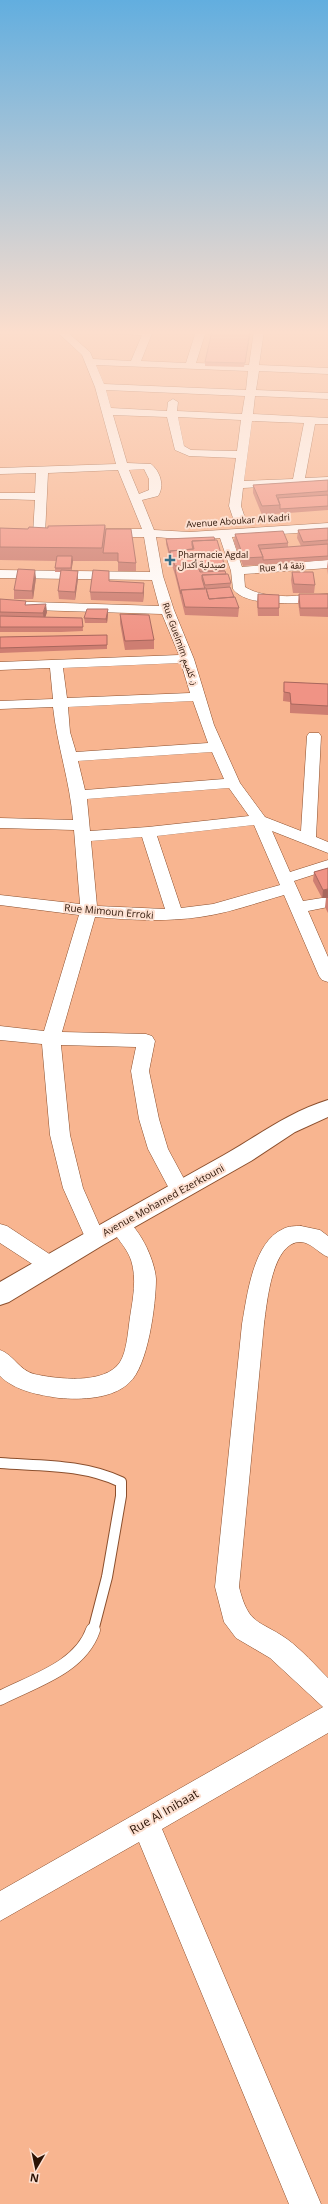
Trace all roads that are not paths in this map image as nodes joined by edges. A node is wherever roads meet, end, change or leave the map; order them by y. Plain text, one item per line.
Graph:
1 (113, 434) edge
2 (176, 434) edge
3 (244, 434) edge
4 (307, 434) edge
5 (241, 455) junction
6 (122, 466) junction
7 (42, 470) junction
8 (0, 471) edge
9 (328, 480) edge
10 (298, 482) junction
11 (239, 485) junction
12 (0, 496) edge
13 (40, 496) junction
14 (134, 498) junction
15 (328, 516) edge
16 (240, 521) junction
17 (328, 527) edge
18 (94, 533) edge
19 (149, 533) junction
20 (24, 534) edge
21 (39, 534) junction
22 (55, 534) edge
23 (225, 534) junction
24 (328, 564) edge
25 (237, 571) junction
26 (0, 574) edge
27 (157, 576) junction
28 (328, 598) edge
29 (0, 604) edge
30 (167, 610) junction
31 (187, 659) junction
32 (56, 663) junction
33 (0, 666) edge
34 (199, 697) junction
35 (61, 703) junction
36 (0, 705) edge
37 (314, 736) dead end
38 (218, 747) junction
39 (70, 757) junction
40 (233, 783) junction
41 (79, 795) junction
42 (259, 820) junction
43 (0, 822) edge
44 (83, 830) junction
45 (148, 832) junction
46 (308, 839) junction
47 (328, 848) edge
48 (328, 865) edge
49 (286, 884) junction
50 (0, 900) edge
51 (328, 902) edge
52 (297, 908) junction
53 (89, 910) junction
54 (176, 914) junction
55 (325, 960) edge
56 (328, 976) edge
57 (0, 1033) edge
58 (51, 1038) junction
59 (328, 1108) edge
60 (180, 1190) junction
61 (119, 1224) junction
62 (0, 1232) edge
63 (95, 1238) junction
64 (328, 1248) edge
65 (50, 1265) junction
66 (0, 1295) edge
67 (0, 1360) edge
68 (0, 1463) edge
69 (328, 1696) edge
70 (0, 1698) edge
71 (328, 1718) edge
72 (146, 1823) junction
73 (0, 1907) edge
74 (304, 2204) edge

1 - 6 street, Rue Guelmim ز. كلميم
2 - 5 street
3 - 5 street
4 - 10 street
5 - 11 street
6 - 7 street
6 - 14 street, Rue Guelmim ز. كلميم
6 - 14 street
7 - 8 street
7 - 13 street
9 - 10 street
10 - 11 street
11 - 16 street
12 - 13 street
13 - 21 street
14 - 19 street, Rue Guelmim ز. كلميم
15 - 16 street, Avenue Aboukar Al Kadri
16 - 19 street, Avenue Aboukar Al Kadri
17 - 23 street, Avenue Aboukar Al Kadri
18 - 19 street, Avenue Aboukar Al Kadri
19 - 23 street, Avenue Aboukar Al Kadri
19 - 27 street, Rue Guelmim ز. كلميم
20 - 21 street
21 - 22 street
23 - 25 street
24 - 25 street, Rue 14 زنقة
25 - 28 street
26 - 27 street
27 - 30 street, Rue Guelmim ز. كلميم
29 - 30 street
30 - 31 street, Rue Guelmim ز. كلميم
31 - 32 street
31 - 34 street, Rue Guelmim ز. كلميم
32 - 33 street
32 - 35 street
34 - 35 street
34 - 38 street, Rue Guelmim ز. كلميم
35 - 36 street
35 - 39 street
37 - 46 street
38 - 39 street
38 - 40 street, Rue Guelmim ز. كلميم
39 - 41 street
40 - 41 street
40 - 42 street, Rue Guelmim ز. كلميم
41 - 44 street
42 - 45 street
42 - 46 street
42 - 49 street, Rue Guelmim ز. كلميم
43 - 44 street
44 - 45 street
44 - 53 street
45 - 54 street
46 - 47 street
48 - 49 street, Rue Mimoun Erroki
49 - 52 street, Rue Guelmim ز. كلميم
49 - 54 street, Rue Mimoun Erroki
50 - 53 street, Rue Mimoun Erroki
51 - 52 street
52 - 55 street, Rue Guelmim ز. كلميم
53 - 54 street, Rue Mimoun Erroki
53 - 58 street
55 - 56 street, Rue Guelmim ز. كلميم
57 - 58 street
58 - 60 street
58 - 63 street
59 - 60 street, Avenue Mohamed Ezerktouni
60 - 61 street, Avenue Mohamed Ezerktouni
61 - 63 street, Avenue Mohamed Ezerktouni
61 - 67 street
62 - 65 street
63 - 65 street, Avenue Mohamed Ezerktouni
64 - 69 street
65 - 66 street, Avenue Mohamed Ezerktouni
68 - 70 lane
71 - 72 street, Rue Al Inibaat
72 - 73 street, Rue Al Inibaat
72 - 74 street

